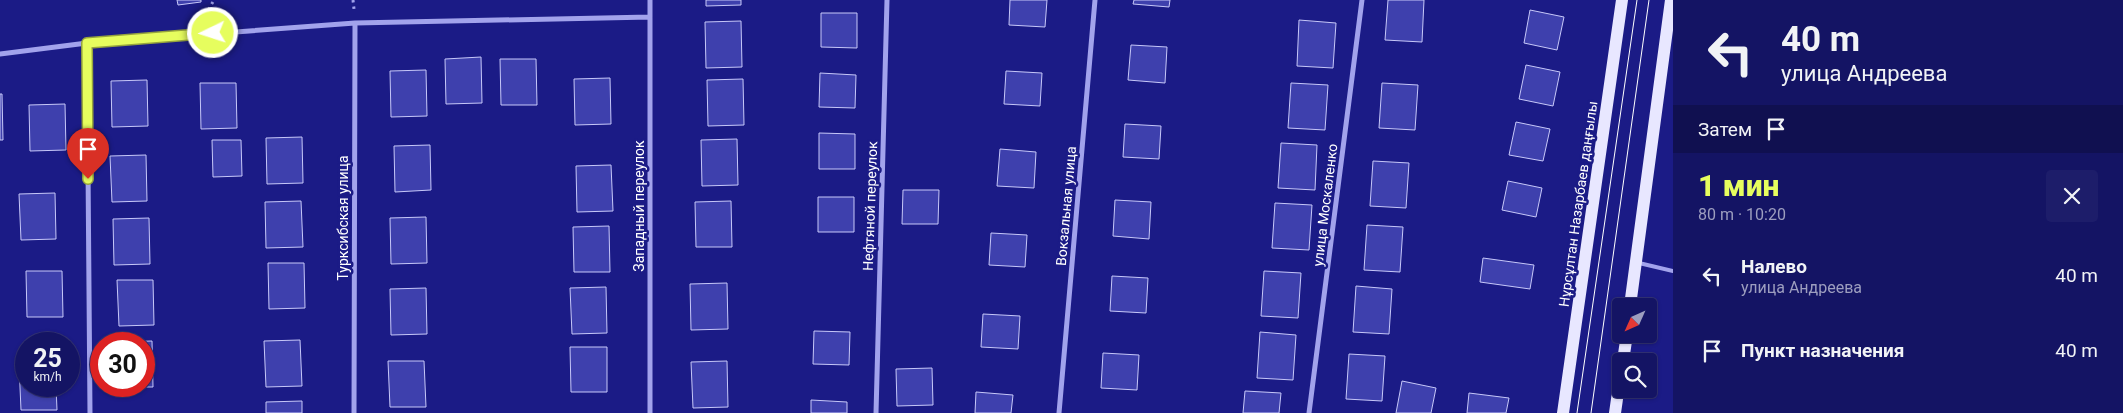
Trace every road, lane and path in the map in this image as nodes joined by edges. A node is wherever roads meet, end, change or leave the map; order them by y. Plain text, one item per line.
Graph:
1 (214, 0) edge
2 (650, 0) edge
3 (887, 0) edge
4 (1095, 0) edge
5 (1362, 0) edge
6 (1622, 0) edge
7 (1671, 0) edge
8 (650, 17) junction
9 (354, 23) junction
10 (195, 35) junction
11 (87, 43) junction
12 (0, 54) edge
13 (1636, 263) junction
14 (1673, 271) edge
15 (1631, 298) edge
16 (1617, 398) edge
17 (90, 413) edge
18 (354, 413) edge
19 (650, 413) edge
20 (876, 413) edge
21 (1059, 413) edge
22 (1309, 413) edge
23 (1563, 413) edge
24 (1615, 413) edge

1 - 10 path
2 - 8 street, Западный переулок
3 - 20 street, Нефтяной переулок
4 - 21 street, Вокзальная улица
5 - 22 street, улица Москаленко
6 - 23 main road, Нұрсұлтан Назарбаев даңғылы
7 - 13 main road
8 - 9 street
8 - 19 street, Западный переулок
9 - 10 street
9 - 18 street, Турксибская улица
10 - 11 street
11 - 12 street
11 - 17 street
13 - 14 lane
13 - 15 main road
16 - 24 main road

